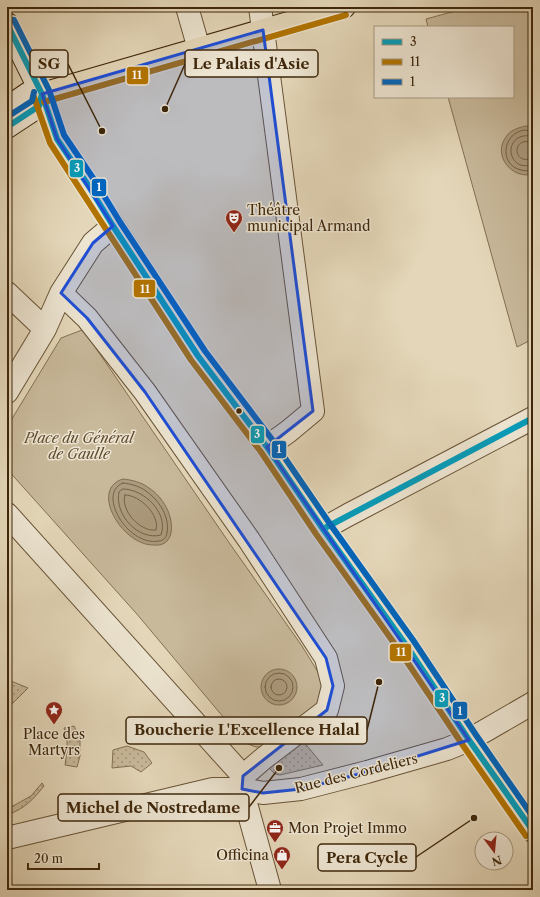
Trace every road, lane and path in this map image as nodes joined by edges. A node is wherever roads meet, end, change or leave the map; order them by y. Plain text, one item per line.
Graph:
1 (187, 7) edge
2 (260, 7) edge
3 (344, 7) edge
4 (7, 24) edge
5 (263, 30) junction
6 (199, 49) junction
7 (42, 94) junction
8 (7, 108) edge
9 (7, 127) edge
10 (113, 226) junction
11 (7, 293) edge
12 (61, 293) junction
13 (45, 329) junction
14 (7, 392) edge
15 (533, 418) edge
16 (267, 447) junction
17 (7, 514) edge
18 (323, 529) junction
19 (533, 703) edge
20 (469, 740) junction
21 (242, 782) junction
22 (533, 831) edge
23 (7, 838) edge
24 (270, 890) edge

1 - 6 street
2 - 5 street
3 - 5 main road
4 - 7 street
5 - 6 main road
5 - 16 street
6 - 7 main road
7 - 8 street
7 - 9 street
7 - 10 main road
10 - 12 street
10 - 16 main road
11 - 13 street
12 - 13 street
12 - 21 street
13 - 14 street
15 - 18 street
16 - 18 main road
17 - 21 street
18 - 20 main road
19 - 20 street, Rue des Cordeliers
20 - 21 street, Rue des Cordeliers
20 - 22 main road
21 - 23 street, Rue des Cordeliers
21 - 24 street

